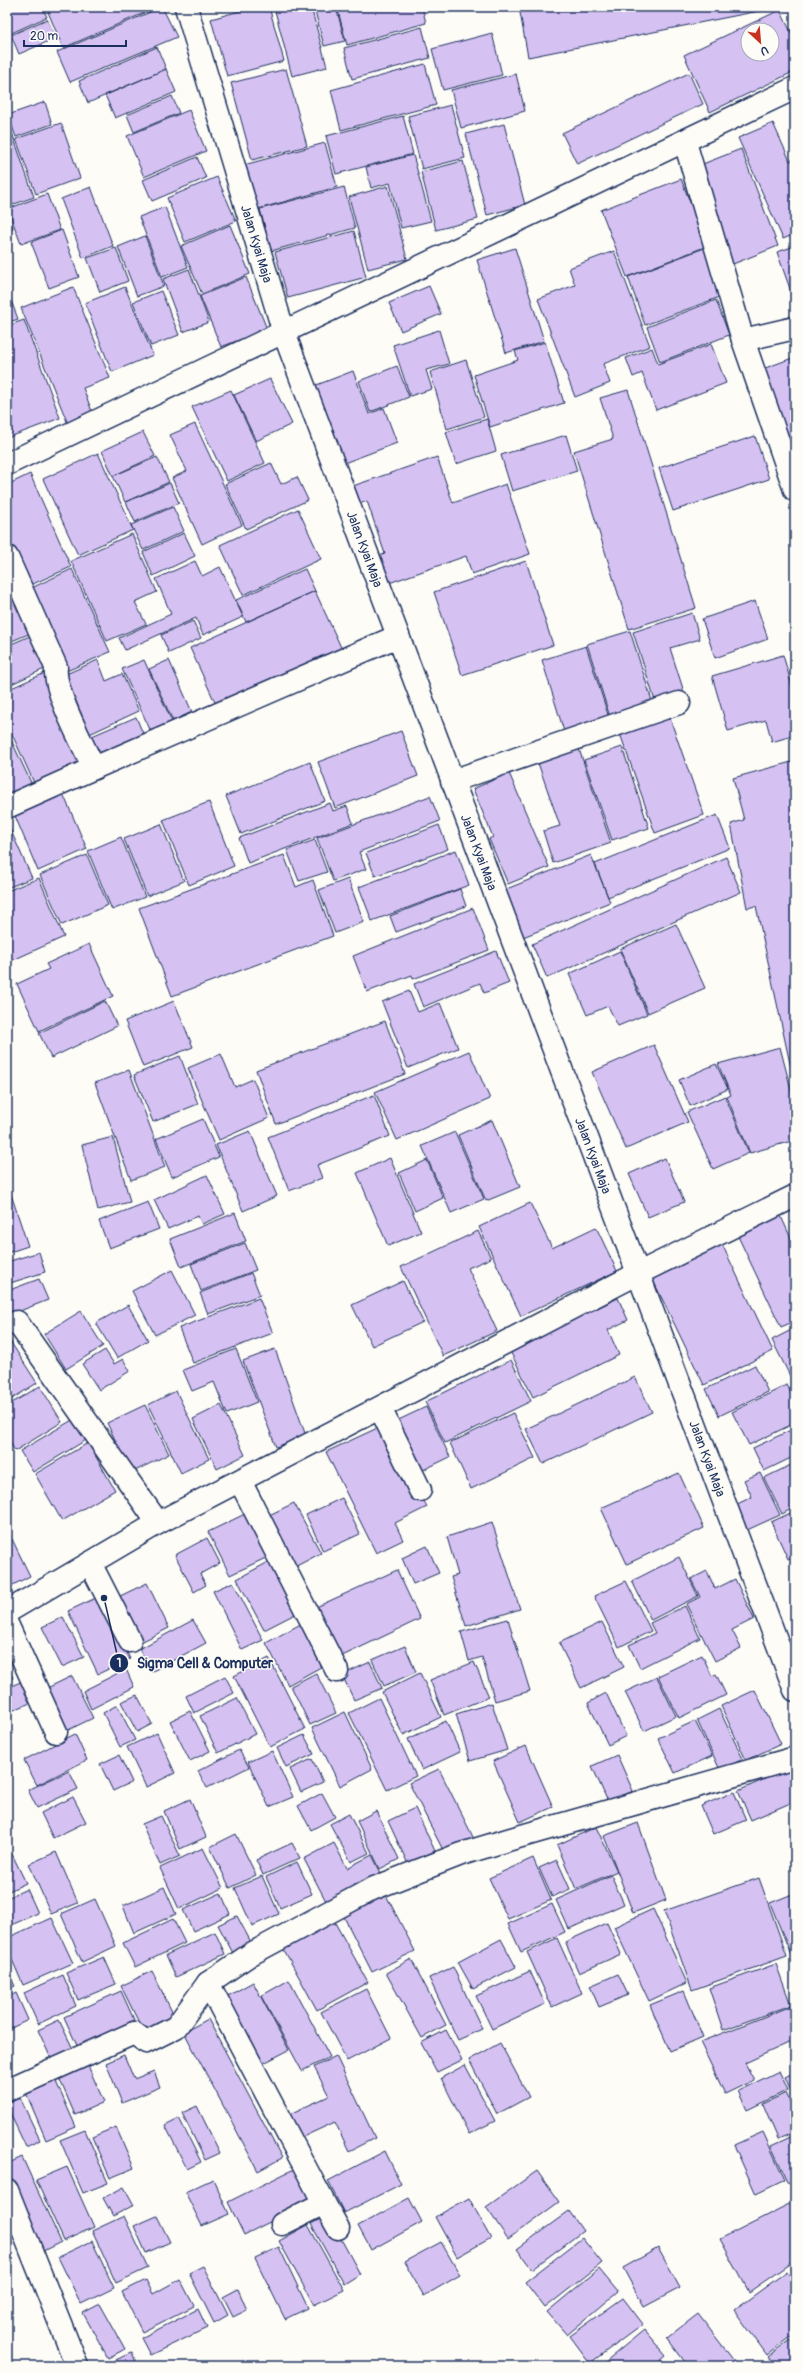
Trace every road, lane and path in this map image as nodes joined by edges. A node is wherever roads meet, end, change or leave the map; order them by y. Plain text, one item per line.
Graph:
1 (186, 7) edge
2 (795, 88) edge
3 (685, 142) junction
4 (795, 328) edge
5 (284, 333) junction
6 (743, 340) junction
7 (7, 463) edge
8 (795, 490) edge
9 (7, 557) edge
10 (398, 636) junction
11 (679, 703) dead end
12 (94, 768) junction
13 (452, 781) junction
14 (7, 807) edge
15 (795, 1196) edge
16 (638, 1274) junction
17 (17, 1322) dead end
18 (380, 1408) junction
19 (240, 1480) junction
20 (420, 1490) dead end
21 (158, 1523) junction
22 (90, 1562) junction
23 (7, 1612) edge
24 (7, 1624) edge
25 (130, 1641) dead end
26 (337, 1671) dead end
27 (795, 1690) edge
28 (56, 1732) dead end
29 (795, 1758) edge
30 (208, 1983) junction
31 (7, 2090) edge
32 (7, 2190) edge
33 (324, 2203) junction
34 (282, 2224) dead end
35 (338, 2228) dead end
36 (77, 2366) edge

1 - 5 street, Jalan Kyai Maja
2 - 3 street
3 - 5 street
3 - 6 street
4 - 6 street
5 - 7 street
5 - 10 street, Jalan Kyai Maja
6 - 8 street
9 - 12 street
10 - 12 street
10 - 13 street, Jalan Kyai Maja
11 - 13 street
12 - 14 street
13 - 16 street, Jalan Kyai Maja
15 - 16 street
16 - 18 street
16 - 27 street, Jalan Kyai Maja
17 - 21 street
18 - 19 street
18 - 20 street
19 - 21 street
19 - 26 street
21 - 22 street
22 - 23 street
22 - 25 street
24 - 28 street
29 - 30 street
30 - 31 street
30 - 33 street
32 - 36 street
33 - 34 street
33 - 35 street

